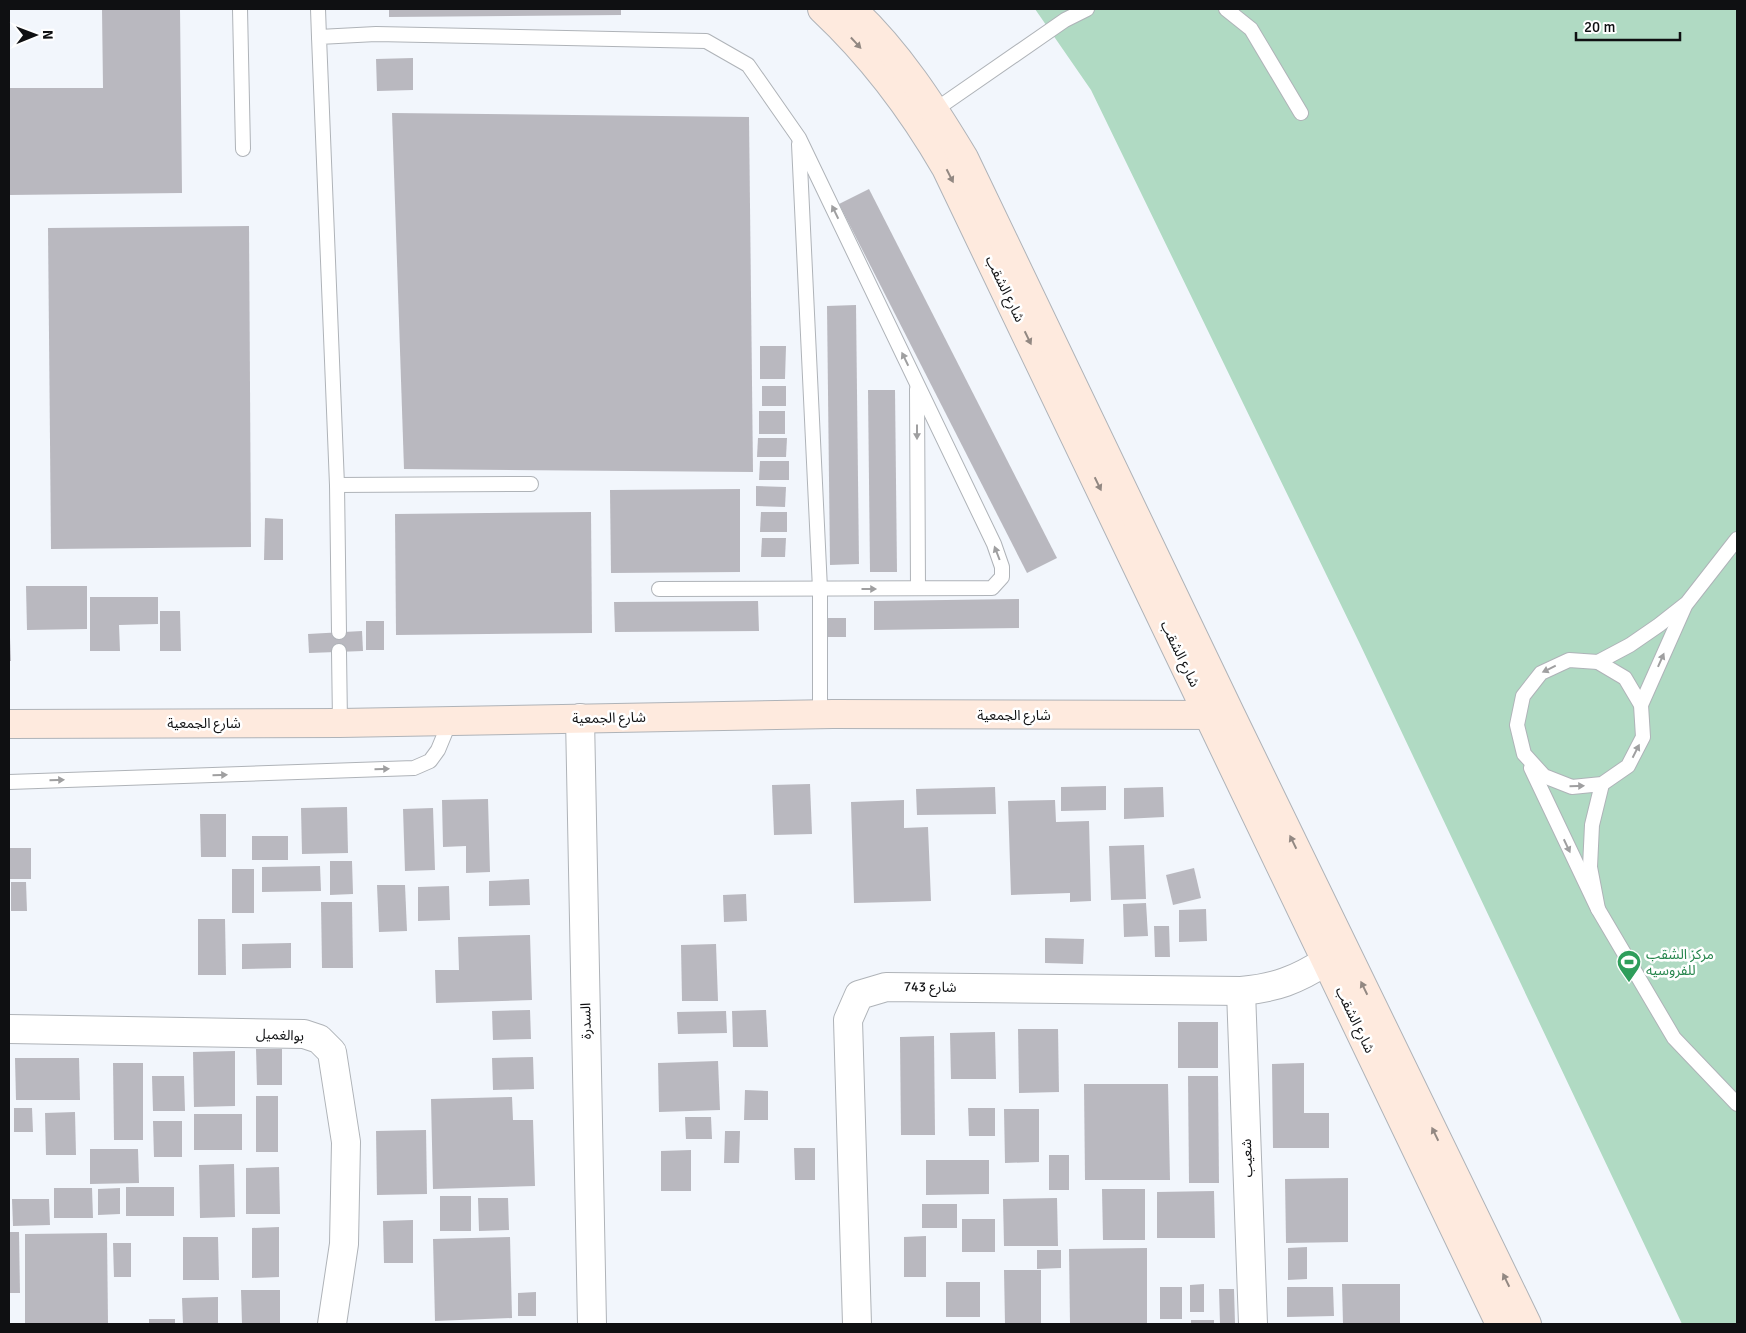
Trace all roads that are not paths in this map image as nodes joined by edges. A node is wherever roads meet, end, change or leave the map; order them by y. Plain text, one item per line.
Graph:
1 (240, 9) edge
2 (318, 9) edge
3 (822, 9) edge
4 (852, 9) edge
5 (1087, 9) edge
6 (1226, 9) edge
7 (319, 37) junction
8 (935, 110) junction
9 (1301, 113) dead end
10 (799, 138) junction
11 (243, 149) dead end
12 (917, 384) junction
13 (531, 484) dead end
14 (337, 485) junction
15 (1134, 535) junction
16 (1737, 539) edge
17 (918, 588) junction
18 (659, 589) dead end
19 (820, 589) junction
20 (1687, 603) junction
21 (339, 632) dead end
22 (339, 652) dead end
23 (1598, 662) junction
24 (1642, 705) junction
25 (820, 714) junction
26 (1220, 715) junction
27 (580, 718) junction
28 (450, 721) junction
29 (340, 723) junction
30 (9, 724) edge
31 (1524, 754) junction
32 (9, 782) edge
33 (1602, 784) junction
34 (1598, 908) junction
35 (1326, 961) junction
36 (1241, 991) junction
37 (9, 1029) edge
38 (1737, 1104) edge
39 (332, 1324) edge
40 (592, 1324) edge
41 (857, 1324) edge
42 (1253, 1324) edge
43 (1500, 1324) edge
44 (1527, 1324) edge

1 - 11 lane
2 - 7 lane
3 -> 15 street, شارع الشقب
4 - 8 street, شارع الشقب
5 - 8 lane
6 - 9 lane
7 - 10 lane
7 - 14 lane
8 - 15 street, شارع الشقب
12 -> 10 lane
10 - 19 lane
12 -> 17 lane
17 -> 12 lane
13 - 14 lane
14 - 21 lane
15 - 26 street, شارع الشقب
16 - 20 lane
19 -> 17 lane
18 - 19 lane
19 - 25 lane
20 - 23 lane
24 -> 20 lane
22 - 29 lane
23 - 24 lane
23 -> 31 lane
33 -> 24 lane
25 - 26 street, شارع الجمعية
25 - 27 street, شارع الجمعية
26 - 35 street, شارع الشقب
44 -> 26 street, شارع الشقب
27 - 28 street, شارع الجمعية
27 - 40 street, السدرة
28 - 29 street, شارع الجمعية
32 -> 28 lane
29 - 30 street, شارع الجمعية
31 -> 33 lane
31 -> 34 lane
33 - 34 lane
34 - 38 lane
35 - 36 street, شارع 743
35 - 43 street, شارع الشقب
36 - 41 street, شارع 743
36 - 42 street, شعيب
37 - 39 street, بوالغميل

